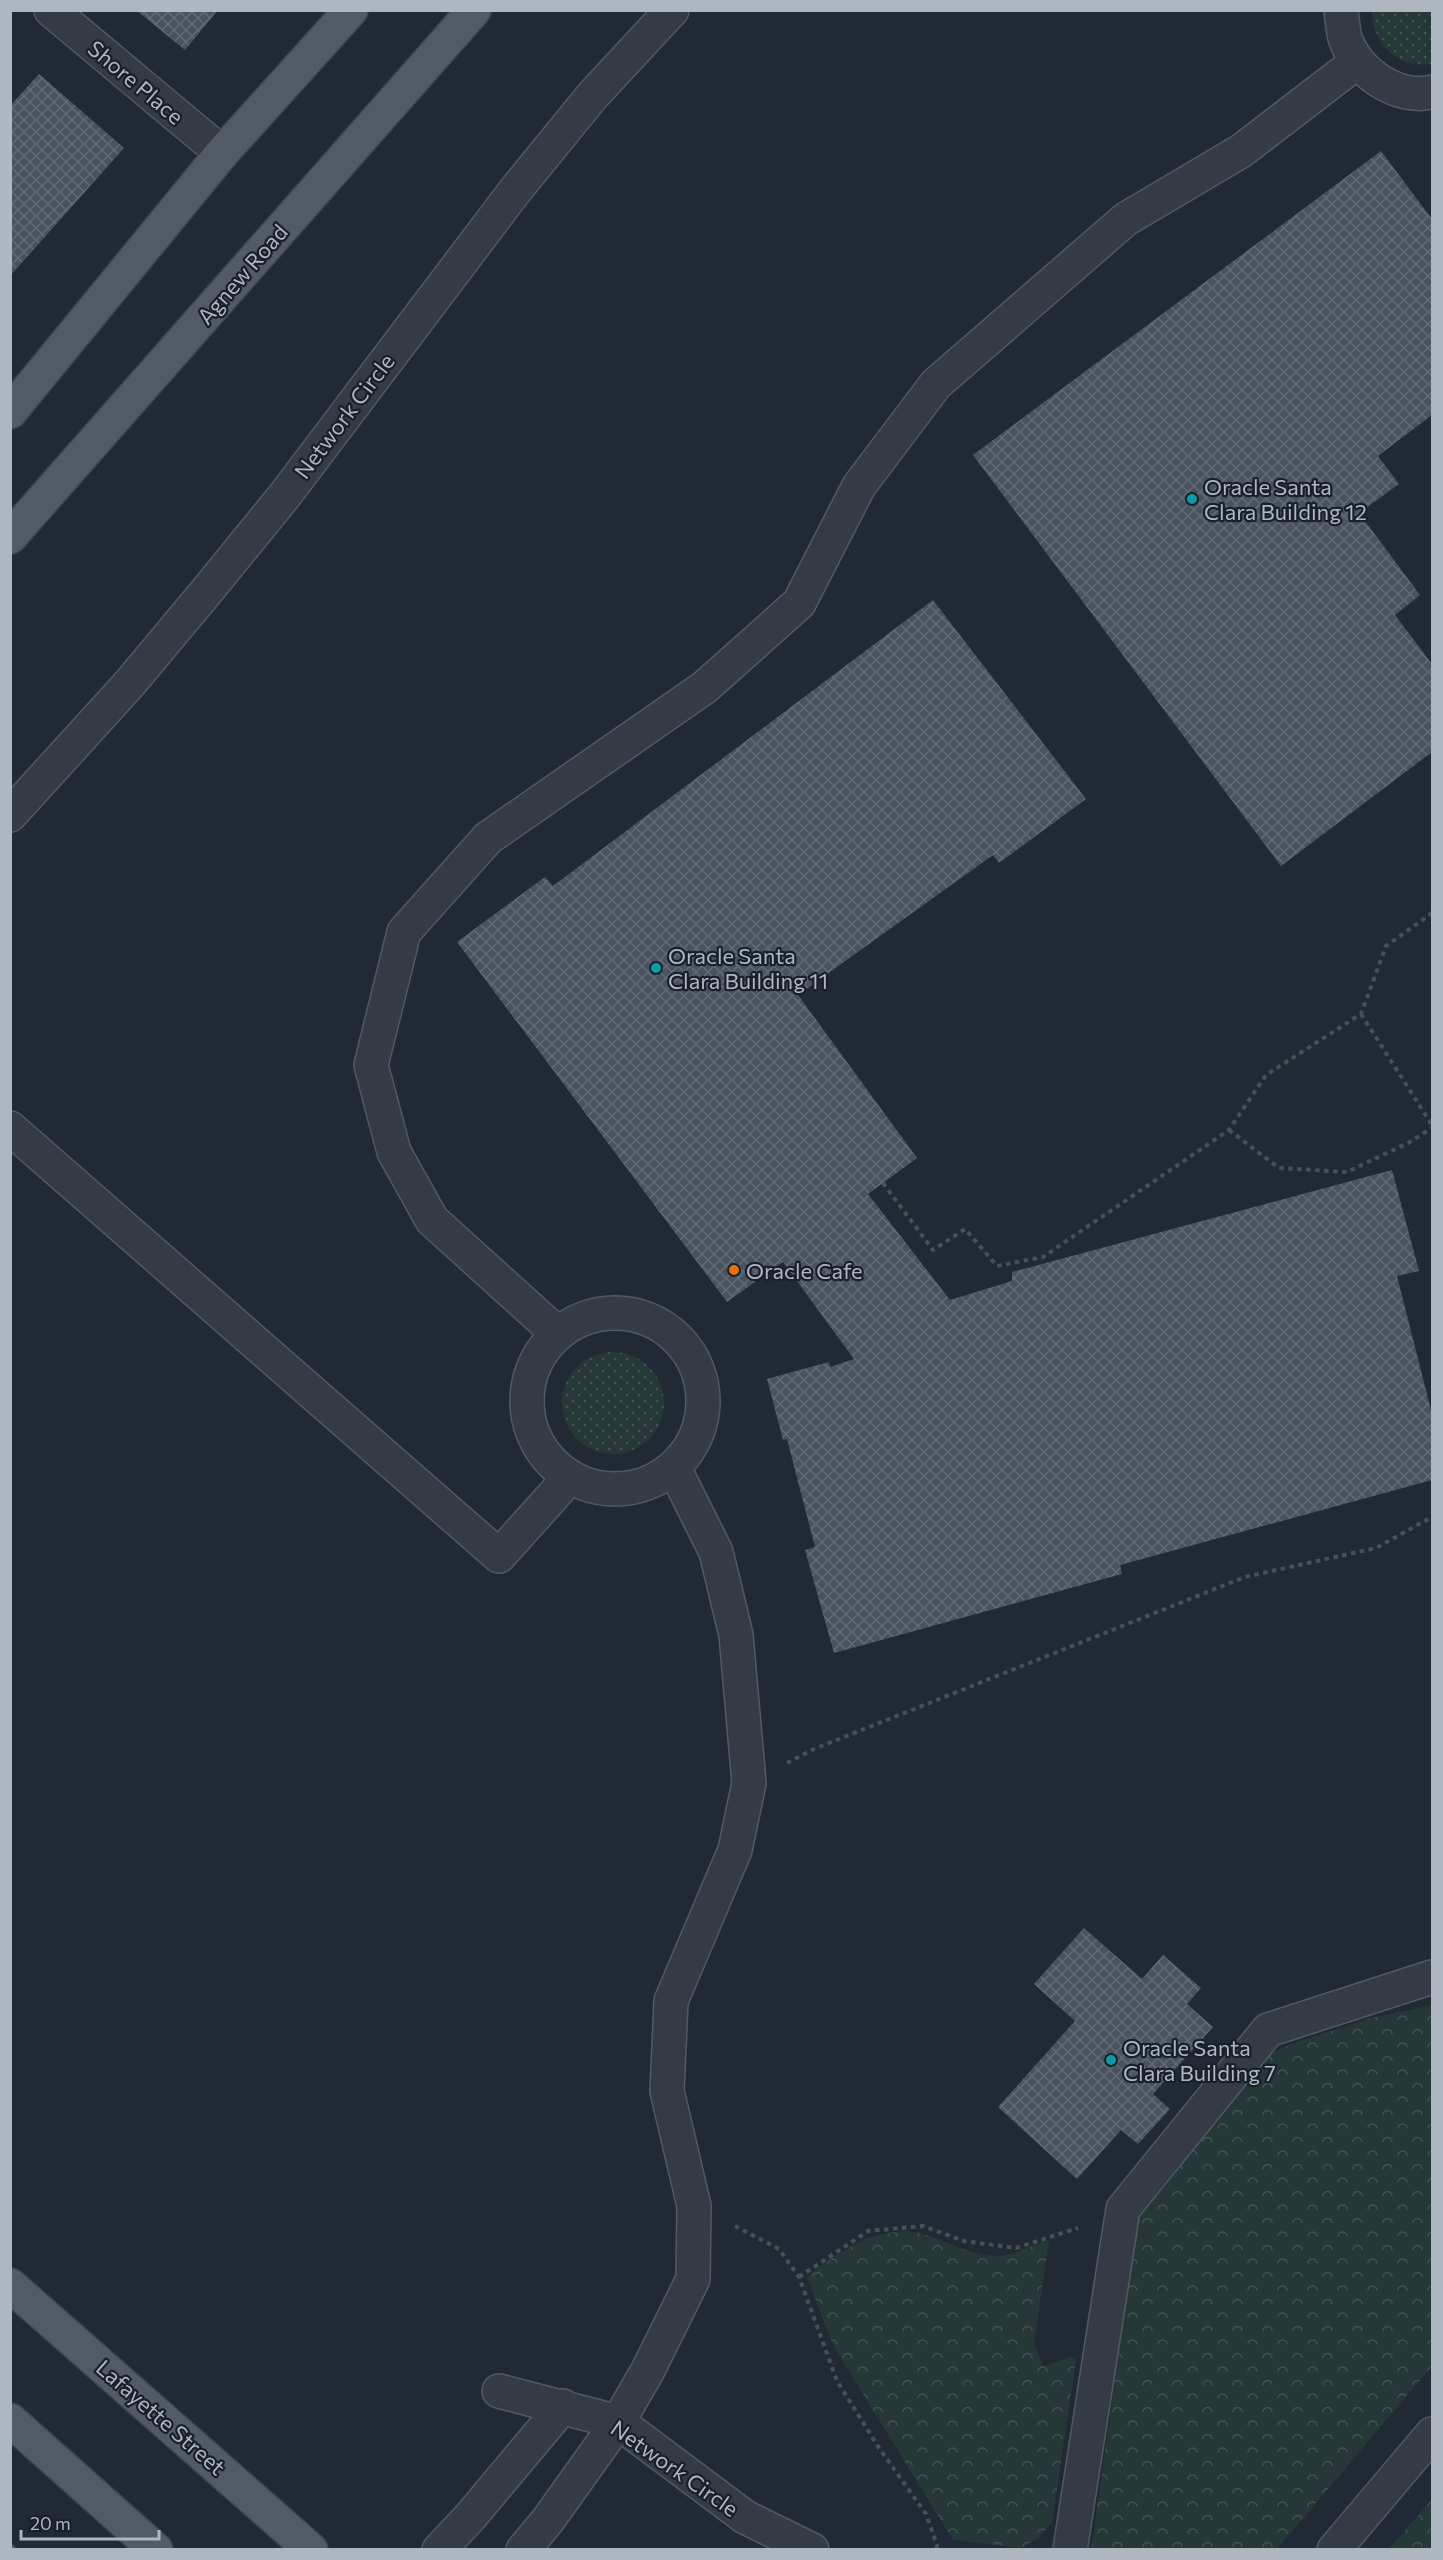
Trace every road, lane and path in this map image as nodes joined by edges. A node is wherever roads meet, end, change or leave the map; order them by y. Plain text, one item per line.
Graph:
1 (51, 10) edge
2 (351, 10) edge
3 (474, 10) edge
4 (672, 10) edge
5 (1341, 10) edge
6 (1357, 62) junction
7 (1432, 92) edge
8 (222, 153) junction
9 (10, 412) edge
10 (10, 537) edge
11 (10, 815) edge
12 (1432, 913) edge
13 (1361, 1014) junction
14 (1432, 1127) edge
15 (10, 1128) edge
16 (1229, 1130) junction
17 (884, 1183) dead end
18 (557, 1333) junction
19 (674, 1468) junction
20 (569, 1478) junction
21 (1432, 1517) edge
22 (749, 1783) junction
23 (1432, 1977) edge
24 (694, 2206) junction
25 (1123, 2210) junction
26 (799, 2277) junction
27 (10, 2285) edge
28 (500, 2391) dead end
29 (563, 2406) junction
30 (10, 2420) edge
31 (618, 2422) junction
32 (1432, 2434) edge
33 (156, 2550) edge
34 (311, 2550) edge
35 (439, 2550) edge
36 (523, 2550) edge
37 (812, 2550) edge
38 (936, 2550) edge
39 (1070, 2550) edge
40 (1334, 2550) edge

1 - 8 lane, Shore Place
2 - 8 main road
3 - 10 main road, Agnew Road
4 - 11 lane, Network Circle
5 - 6 lane
6 - 7 lane
6 - 18 lane
8 - 9 main road
12 - 13 path
13 - 14 path
13 - 16 path
14 - 16 path
15 - 20 lane
16 - 17 path
18 - 19 lane
18 - 20 lane
19 - 20 lane
19 - 22 lane
21 - 22 path
22 - 24 lane
23 - 25 lane
24 - 26 path
24 - 31 lane
25 - 26 path
25 - 39 lane
26 - 38 path
27 - 34 main road, Lafayette Street
28 - 29 lane, Network Circle
29 - 31 lane, Network Circle
29 - 35 lane
30 - 33 main road
31 - 36 lane
31 - 37 lane, Network Circle
32 - 40 lane

